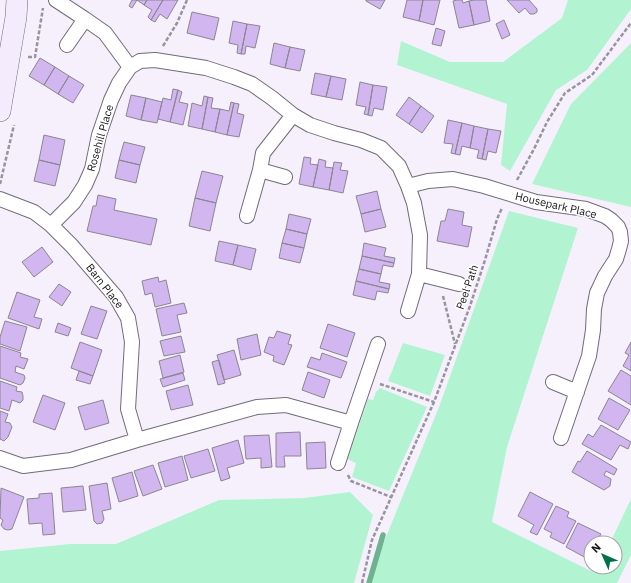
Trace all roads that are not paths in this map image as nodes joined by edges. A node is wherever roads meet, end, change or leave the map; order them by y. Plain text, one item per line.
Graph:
1 (17, 0) edge
2 (49, 3) edge
3 (85, 19) junction
4 (67, 45) dead end
5 (130, 67) junction
6 (0, 111) edge
7 (293, 115) junction
8 (260, 170) junction
9 (285, 177) dead end
10 (408, 186) junction
11 (0, 199) edge
12 (247, 216) dead end
13 (52, 225) junction
14 (425, 275) junction
15 (459, 284) dead end
16 (408, 311) dead end
17 (378, 344) dead end
18 (553, 382) dead end
19 (577, 392) junction
20 (351, 423) junction
21 (561, 438) dead end
22 (137, 440) junction
23 (0, 458) edge
24 (338, 463) road end

1 - 6 street
2 - 3 street
3 - 4 street
3 - 5 street
5 - 7 street
5 - 13 street, Rosehill Place
7 - 8 street
7 - 10 street
8 - 9 street
8 - 12 street
10 - 14 street
10 - 19 street, Housepark Place
11 - 13 street, Barn Place
13 - 22 street, Barn Place
14 - 15 street
14 - 16 street
17 - 20 street
18 - 19 street
19 - 21 street, Housepark Place
20 - 22 street
20 - 24 street
22 - 23 street

